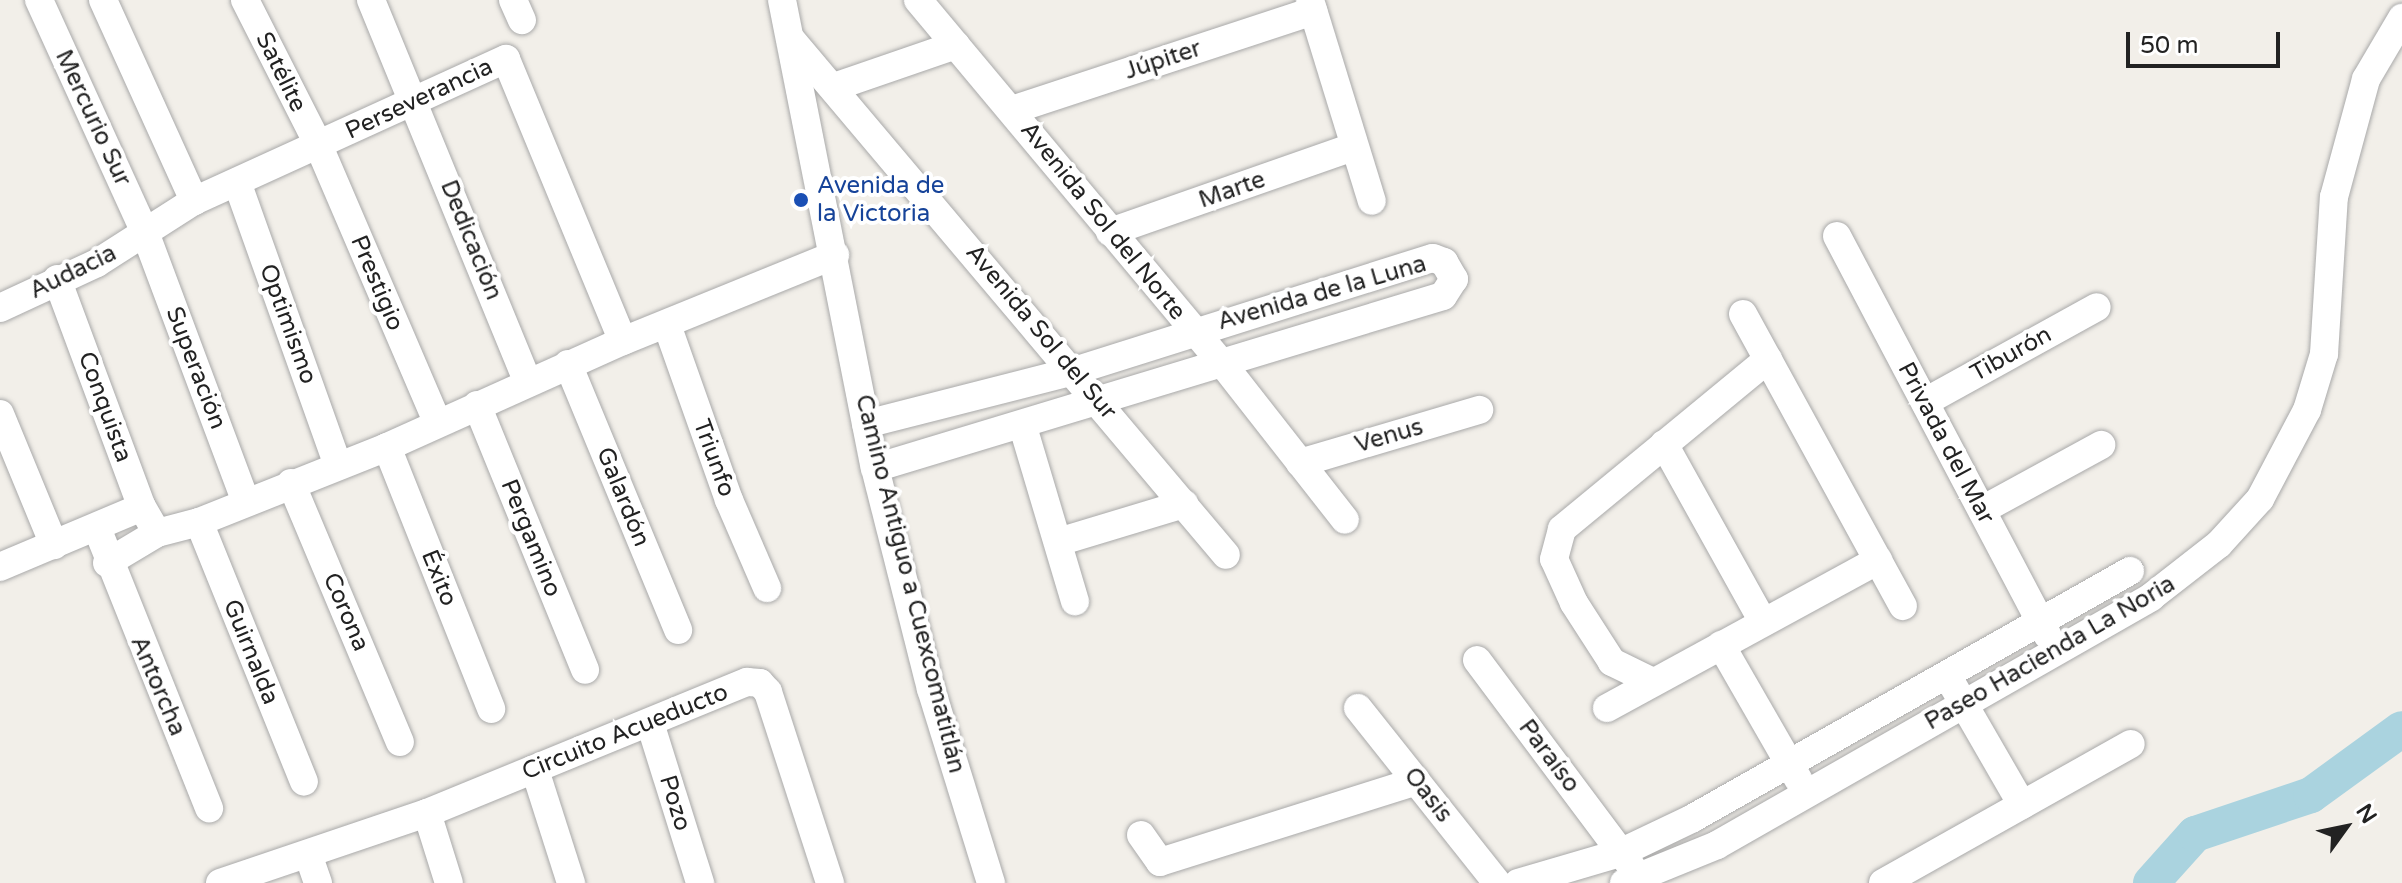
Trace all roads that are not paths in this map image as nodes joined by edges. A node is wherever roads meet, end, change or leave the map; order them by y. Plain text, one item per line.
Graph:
1 (39, 0) edge
2 (103, 0) edge
3 (245, 0) edge
4 (371, 0) edge
5 (782, 0) edge
6 (918, 0) edge
7 (1311, 6) edge
8 (2402, 18) edge
9 (790, 38) junction
10 (956, 45) junction
11 (834, 87) junction
12 (414, 99) junction
13 (1012, 110) junction
14 (318, 144) junction
15 (1353, 147) junction
16 (237, 182) junction
17 (194, 201) junction
18 (1372, 201) dead end
19 (1110, 232) junction
20 (146, 235) junction
21 (1837, 236) dead end
22 (835, 255) junction
23 (1374, 276) junction
24 (57, 279) junction
25 (2097, 307) dead end
26 (0, 308) edge
27 (1385, 314) junction
28 (1743, 314) dead end
29 (667, 325) junction
30 (1192, 331) junction
31 (623, 341) junction
32 (1768, 359) junction
33 (1222, 363) junction
34 (568, 364) junction
35 (1074, 371) junction
36 (528, 382) junction
37 (1098, 399) junction
38 (1925, 402) junction
39 (477, 405) junction
40 (1479, 410) dead end
41 (0, 414) edge
42 (437, 422) junction
43 (866, 424) junction
44 (1023, 427) junction
45 (1664, 444) junction
46 (2101, 445) dead end
47 (387, 447) junction
48 (1300, 463) junction
49 (338, 465) junction
50 (875, 468) junction
51 (291, 483) junction
52 (246, 502) junction
53 (1184, 504) junction
54 (142, 507) junction
55 (1982, 510) junction
56 (1345, 520) dead end
57 (199, 522) junction
58 (97, 528) junction
59 (157, 533) junction
60 (1058, 542) junction
61 (54, 545) junction
62 (1226, 555) dead end
63 (1878, 560) junction
64 (107, 563) junction
65 (0, 567) edge
66 (2130, 571) dead end
67 (767, 588) dead end
68 (1075, 601) dead end
69 (1903, 606) dead end
70 (2039, 619) junction
71 (1763, 622) junction
72 (678, 630) dead end
73 (1721, 645) junction
74 (2055, 650) junction
75 (1477, 660) dead end
76 (585, 670) dead end
77 (1946, 673) junction
78 (1653, 682) junction
79 (1963, 703) junction
80 (1358, 708) dead end
81 (1607, 708) dead end
82 (491, 709) dead end
83 (650, 723) junction
84 (400, 742) dead end
85 (2131, 744) dead end
86 (1788, 763) junction
87 (535, 770) junction
88 (1417, 781) junction
89 (304, 782) dead end
90 (1807, 793) junction
91 (2022, 805) junction
92 (209, 808) dead end
93 (427, 813) junction
94 (1141, 835) dead end
95 (1621, 852) junction
96 (308, 854) junction
97 (1635, 882) edge
98 (220, 883) edge
99 (318, 883) edge
100 (449, 883) edge
101 (571, 883) edge
102 (700, 883) edge
103 (830, 883) edge
104 (991, 883) edge
105 (1497, 883) edge
106 (1518, 883) edge
107 (1883, 883) edge

1 - 20 street, Mercurio Sur
2 - 17 street
3 - 14 street, Satélite
4 - 12 street, Dedicación
5 - 9 street, Camino Antiguo a Cuexcomatitlán
6 - 10 street, Avenida Sol del Norte
7 - 13 street, Júpiter
7 - 15 street
8 - 74 street, Paseo Hacienda La Noria
9 - 11 street, Avenida Sol del Sur
9 - 22 street, Camino Antiguo a Cuexcomatitlán
10 - 11 street
10 - 13 street, Avenida Sol del Norte
11 - 35 street, Avenida Sol del Sur
12 - 14 street, Perseverancia
12 - 31 street, Perseverancia
12 - 36 street, Dedicación
13 - 19 street, Avenida Sol del Norte
14 - 16 street, Perseverancia
14 - 42 street, Prestigio
15 - 18 street
15 - 19 street, Marte
16 - 17 street, Perseverancia
16 - 49 street, Optimismo
17 - 20 street, Perseverancia
19 - 30 street, Avenida Sol del Norte
20 - 24 street, Audacia
20 - 52 street, Superación
21 - 38 street, Privada del Mar
22 - 29 street
22 - 43 street, Camino Antiguo a Cuexcomatitlán
23 - 27 street
23 - 27 street, Avenida de la Luna
23 - 30 street, Avenida de la Luna
24 - 26 street, Audacia
24 - 54 street, Conquista
25 - 38 street, Tiburón
27 - 33 street, Avenida de la Luna
28 - 32 street
29 - 31 street
29 - 67 street, Triunfo
30 - 33 street, Avenida Sol del Norte
30 - 35 street, Avenida de la Luna
31 - 34 street
32 - 45 street
32 - 63 street
33 - 37 street, Avenida de la Luna
33 - 48 street, Avenida Sol del Norte
34 - 36 street
34 - 72 street, Galardón
35 - 37 street, Avenida Sol del Sur
35 - 43 street, Avenida de la Luna
36 - 39 street
37 - 44 street, Avenida de la Luna
37 - 53 street, Avenida Sol del Sur
38 - 55 street, Privada del Mar
39 - 42 street
39 - 76 street, Pergamino
40 - 48 street, Venus
41 - 61 street
42 - 47 street
43 - 50 street, Camino Antiguo a Cuexcomatitlán
44 - 50 street, Avenida de la Luna
44 - 60 street
45 - 71 street
45 - 78 street
46 - 55 street
47 - 49 street
47 - 82 street, Éxito
48 - 56 street, Avenida Sol del Norte
49 - 51 street
50 - 104 street, Camino Antiguo a Cuexcomatitlán
51 - 52 street
51 - 84 street, Corona
52 - 57 street
53 - 60 street
53 - 62 street, Avenida Sol del Sur
54 - 58 street
54 - 59 street, Conquista
55 - 70 street, Privada del Mar
57 - 59 street
57 - 89 street, Guirnalda
58 - 61 street
58 - 64 street, Antorcha
59 - 64 street
60 - 68 street
61 - 65 street
63 - 69 street
63 - 71 street
64 - 92 street, Antorcha
66 - 70 street, Paseo Hacienda La Noria
70 - 74 street, Privada del Mar
70 - 77 street, Paseo Hacienda La Noria
71 - 73 street
73 - 78 street
73 - 86 street
74 - 79 street, Paseo Hacienda La Noria
75 - 95 street, Paraíso
77 - 79 street
77 - 86 street, Paseo Hacienda La Noria
78 - 81 street
79 - 90 street, Paseo Hacienda La Noria
79 - 91 street
80 - 88 street, Oasis
83 - 87 street, Circuito Acueducto
83 - 102 street, Pozo
83 - 103 street, Circuito Acueducto
85 - 91 street
86 - 90 street
86 - 95 street, Paseo Hacienda La Noria
87 - 93 street, Circuito Acueducto
87 - 101 street
88 - 94 street
88 - 105 street, Oasis
90 - 97 street, Paseo Hacienda La Noria
91 - 107 street
93 - 96 street, Circuito Acueducto
93 - 100 street
95 - 97 street, Paraíso
95 - 106 street, Paseo Hacienda La Noria
96 - 98 street, Circuito Acueducto
96 - 99 street

